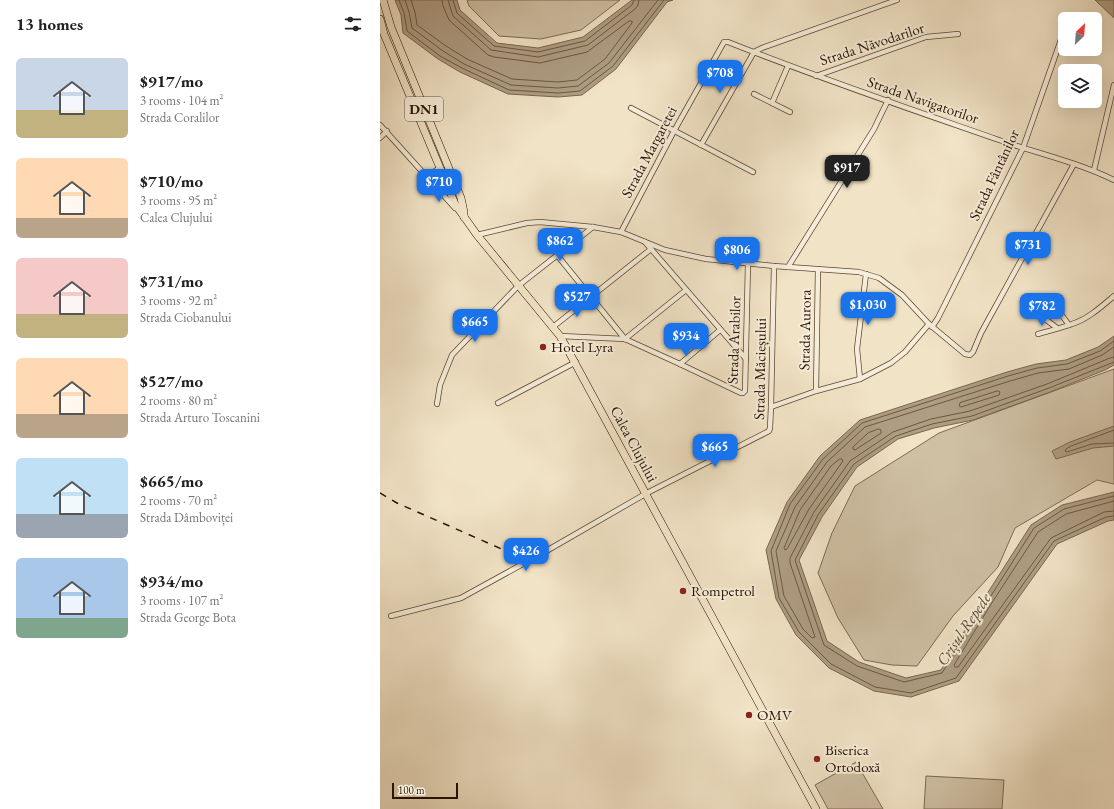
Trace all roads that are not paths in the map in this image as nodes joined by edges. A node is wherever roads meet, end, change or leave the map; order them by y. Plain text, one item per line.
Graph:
1 (383, 0) edge
2 (897, 0) edge
3 (380, 19) edge
4 (958, 34) dead end
5 (724, 42) joint
6 (1058, 48) edge
7 (754, 52) junction
8 (788, 66) junction
9 (816, 76) junction
10 (1114, 85) edge
11 (754, 94) dead end
12 (888, 100) junction
13 (772, 103) junction
14 (632, 108) dead end
15 (790, 112) dead end
16 (380, 125) edge
17 (387, 131) junction
18 (674, 131) junction
19 (380, 138) edge
20 (701, 145) junction
21 (1023, 148) junction
22 (440, 157) junction
23 (1074, 164) junction
24 (440, 168) junction
25 (1094, 170) junction
26 (753, 172) dead end
27 (427, 176) junction
28 (1114, 180) edge
29 (460, 198) junction
30 (464, 217) junction
31 (593, 226) junction
32 (621, 232) junction
33 (477, 235) junction
34 (644, 241) junction
35 (651, 249) junction
36 (557, 255) junction
37 (748, 264) junction
38 (774, 266) junction
39 (788, 267) junction
40 (818, 269) junction
41 (866, 274) junction
42 (518, 286) junction
43 (686, 290) junction
44 (1114, 296) edge
45 (591, 297) junction
46 (1055, 306) dead end
47 (1036, 312) dead end
48 (931, 325) junction
49 (1069, 325) junction
50 (553, 327) junction
51 (1057, 328) junction
52 (720, 330) junction
53 (1038, 334) dead end
54 (560, 336) junction
55 (625, 339) junction
56 (746, 359) junction
57 (576, 362) junction
58 (680, 364) junction
59 (860, 379) junction
60 (816, 391) junction
61 (498, 403) dead end
62 (437, 404) dead end
63 (771, 407) junction
64 (647, 494) junction
65 (391, 616) dead end
66 (816, 809) edge

1 - 22 main road, DN1
2 - 7 street
3 - 22 main road, DN1
4 - 9 street, Strada Năvodarilor
5 - 7 street, Strada Navigatorilor
5 - 18 street, Strada Margaretei
6 - 21 street, Strada Fântânilor
7 - 8 street, Strada Navigatorilor
7 - 20 street
8 - 9 street, Strada Navigatorilor
8 - 13 street
9 - 12 street, Strada Navigatorilor
10 - 25 street
11 - 13 street
12 - 21 street, Strada Navigatorilor
12 - 39 street
13 - 15 street
14 - 18 street
16 - 17 street, Calea Clujului
17 - 19 street
17 - 27 street, Calea Clujului
18 - 20 street
18 - 32 street, Strada Margaretei
20 - 26 street
21 - 23 street, Strada Navigatorilor
21 - 48 street, Strada Fântânilor
22 - 24 main road, DN1
22 - 29 main road, DN1
23 - 25 street, Strada Navigatorilor
23 - 48 street
24 - 27 street
24 - 29 main road
24 - 30 main road, DN1
25 - 28 street, Strada Navigatorilor
27 - 30 street, Calea Clujului
29 - 30 main road, DN1
30 - 33 main road, Calea Clujului / DN1
31 - 32 street
31 - 33 street
31 - 36 street
32 - 34 street
33 - 42 main road, Calea Clujului / DN1
34 - 35 street
34 - 37 street
35 - 43 street
35 - 45 street
36 - 42 street
36 - 45 street
37 - 38 street
37 - 56 street, Strada Arabilor
38 - 39 street
38 - 63 street, Strada Măcieșului
39 - 40 street
40 - 41 street
40 - 60 street, Strada Aurora
41 - 48 street
41 - 59 street
42 - 50 main road, Calea Clujului / DN1
42 - 62 street
43 - 52 street
43 - 55 street
44 - 49 street
45 - 50 street
45 - 55 street
46 - 49 street
47 - 51 street
48 - 59 street, Strada Fântânilor
49 - 51 street
50 - 54 main road, Calea Clujului / DN1
51 - 53 street
52 - 56 street
52 - 58 street
54 - 55 street
54 - 57 main road, Calea Clujului / DN1
55 - 58 street
56 - 58 street, Strada Arabilor
57 - 61 street
57 - 64 main road, Calea Clujului / DN1
59 - 60 street, Strada Fântânilor
60 - 63 street, Strada Fântânilor
63 - 64 street, Strada Măcieșului
64 - 65 street
64 - 66 main road, Calea Clujului / DN1

